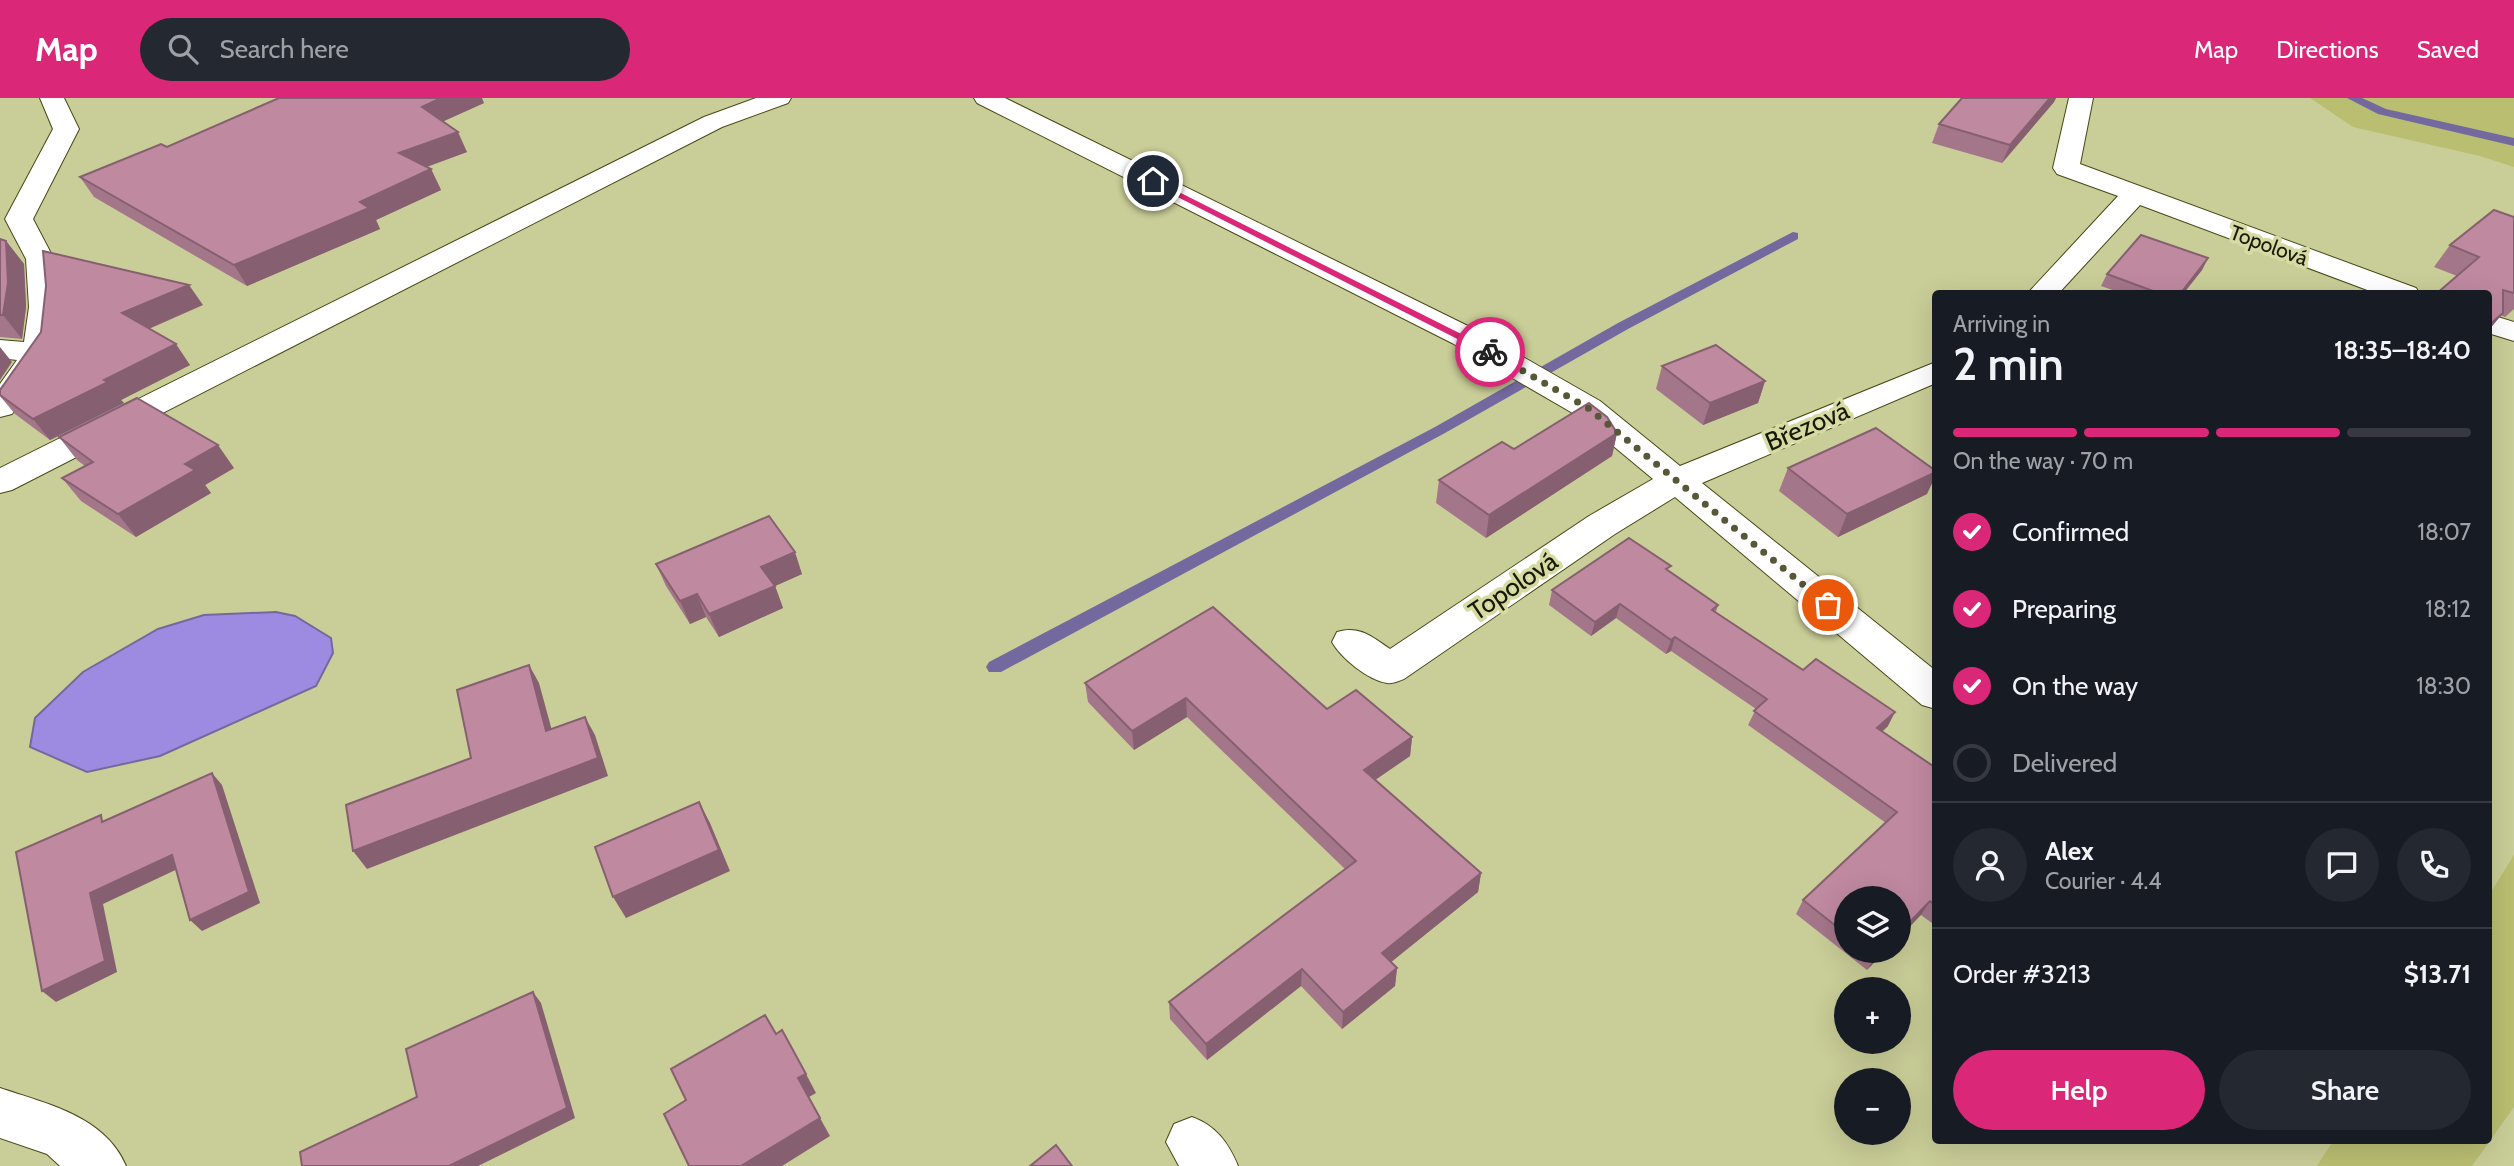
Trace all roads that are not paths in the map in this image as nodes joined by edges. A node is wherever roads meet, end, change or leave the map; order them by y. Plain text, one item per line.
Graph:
1 (52, 98) edge
2 (779, 98) edge
3 (986, 98) edge
4 (2081, 98) edge
5 (2134, 195) junction
6 (2046, 290) edge
7 (2394, 290) edge
8 (2492, 324) edge
9 (2514, 332) edge
10 (0, 349) edge
11 (38, 353) junction
12 (1932, 374) edge
13 (0, 407) edge
14 (1678, 480) junction
15 (0, 482) edge
16 (1351, 642) dead end
17 (1932, 691) edge
18 (0, 1113) edge
19 (100, 1166) edge

1 - 11 street
2 - 15 street
3 - 14 street
4 - 5 street, Topolová
5 - 6 street
5 - 7 street, Topolová
8 - 9 street
10 - 11 street
11 - 13 street
12 - 14 street, Březová
14 - 16 street, Topolová
14 - 17 street
18 - 19 street

